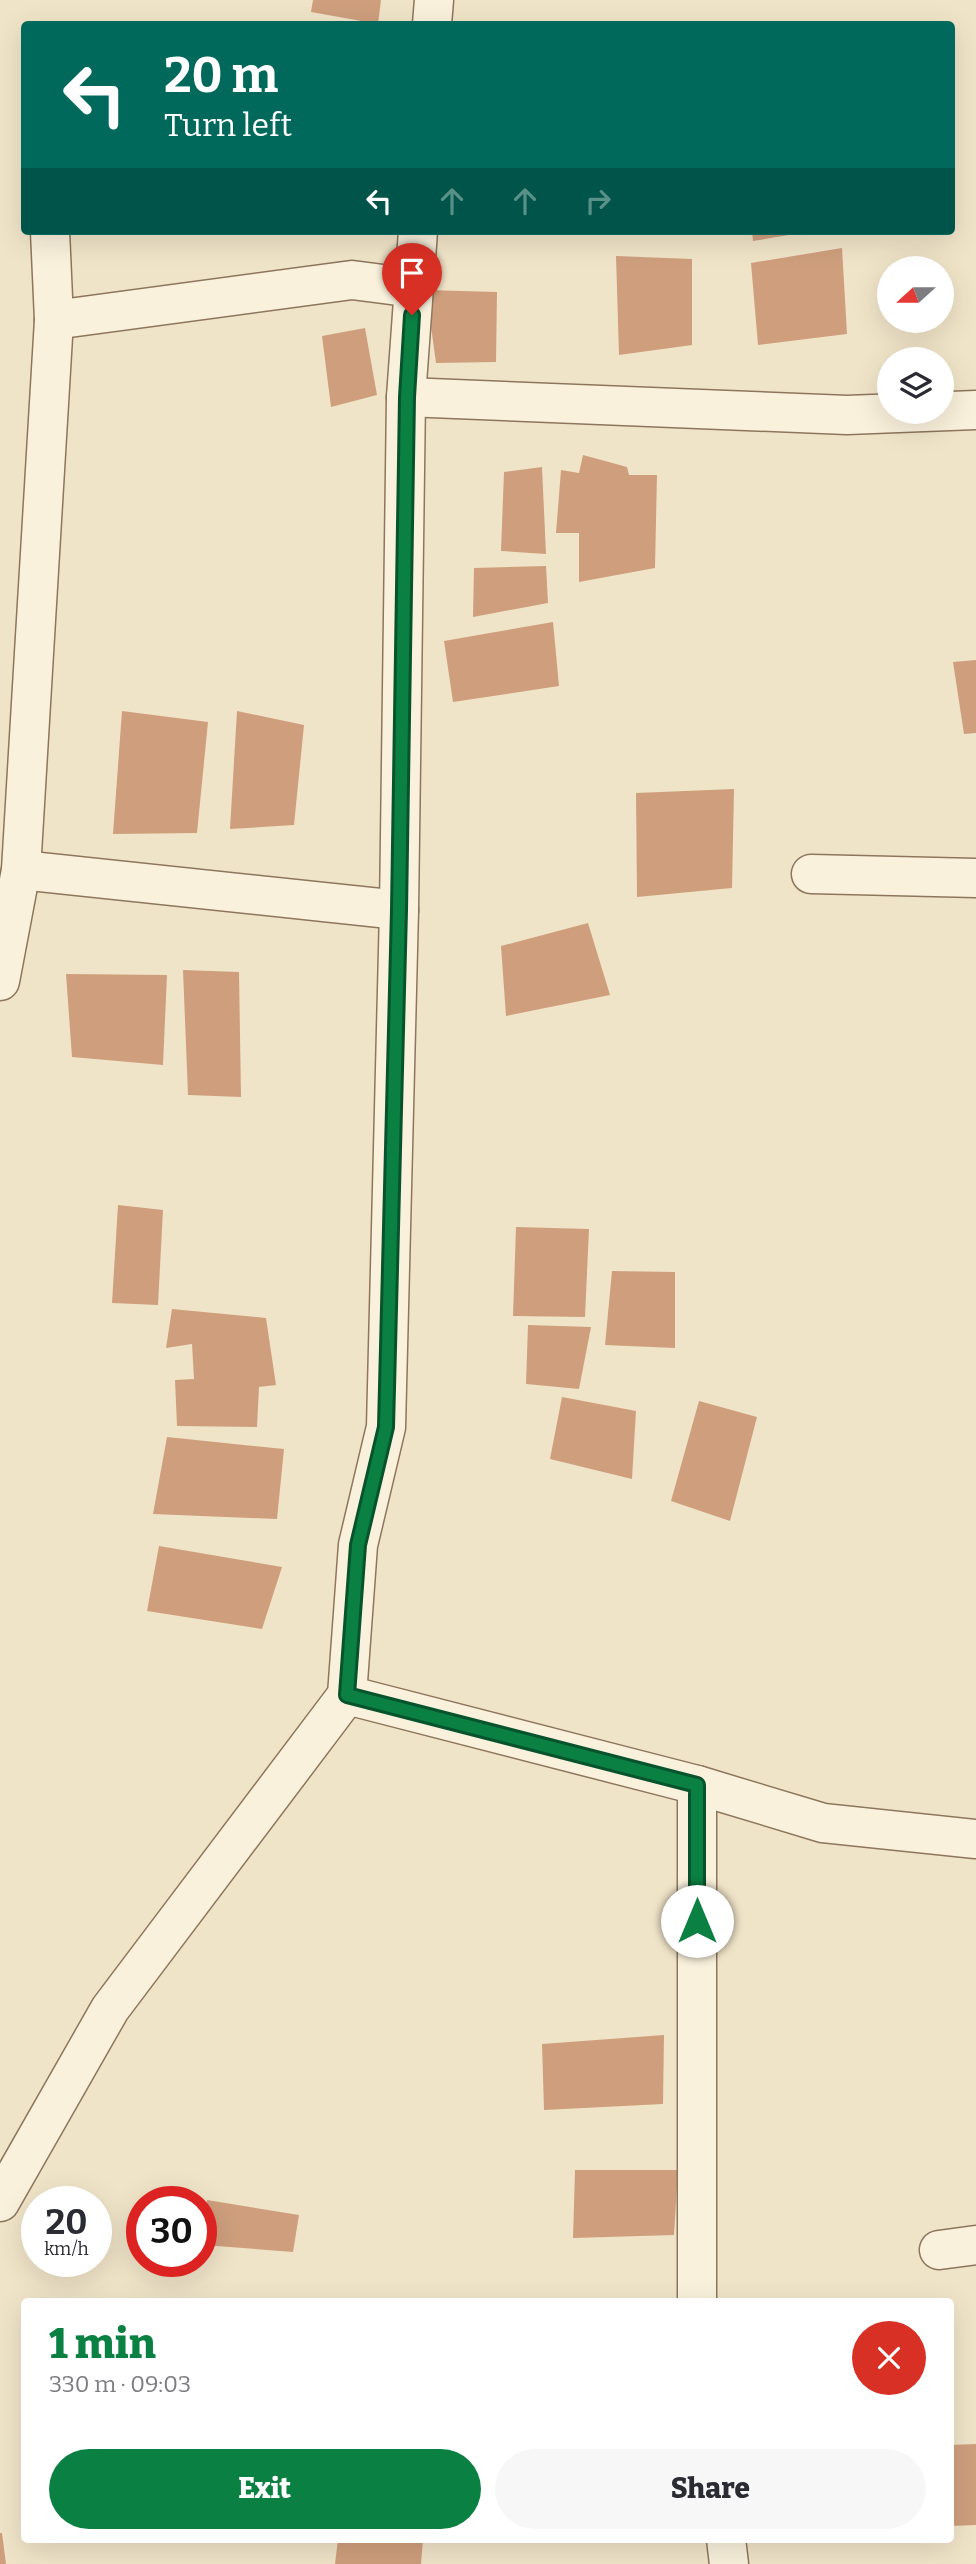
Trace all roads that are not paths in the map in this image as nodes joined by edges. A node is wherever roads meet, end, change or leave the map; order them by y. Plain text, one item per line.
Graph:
1 (433, 0) edge
2 (432, 21) edge
3 (50, 235) edge
4 (418, 235) edge
5 (414, 288) junction
6 (54, 320) junction
7 (407, 397) junction
8 (976, 410) edge
9 (21, 870) junction
10 (811, 874) dead end
11 (976, 878) edge
12 (399, 910) junction
13 (0, 981) edge
14 (347, 1695) junction
15 (697, 1785) junction
16 (976, 1839) edge
17 (0, 2202) edge
18 (697, 2298) edge
19 (726, 2543) edge
20 (729, 2564) edge

1 - 2 street
3 - 6 street
4 - 5 street
5 - 6 street
5 - 7 street
6 - 9 street
7 - 8 street
7 - 12 street
9 - 12 street
9 - 13 street
10 - 11 street
12 - 14 street
14 - 15 street
14 - 17 street
15 - 16 street
15 - 18 street
19 - 20 street

